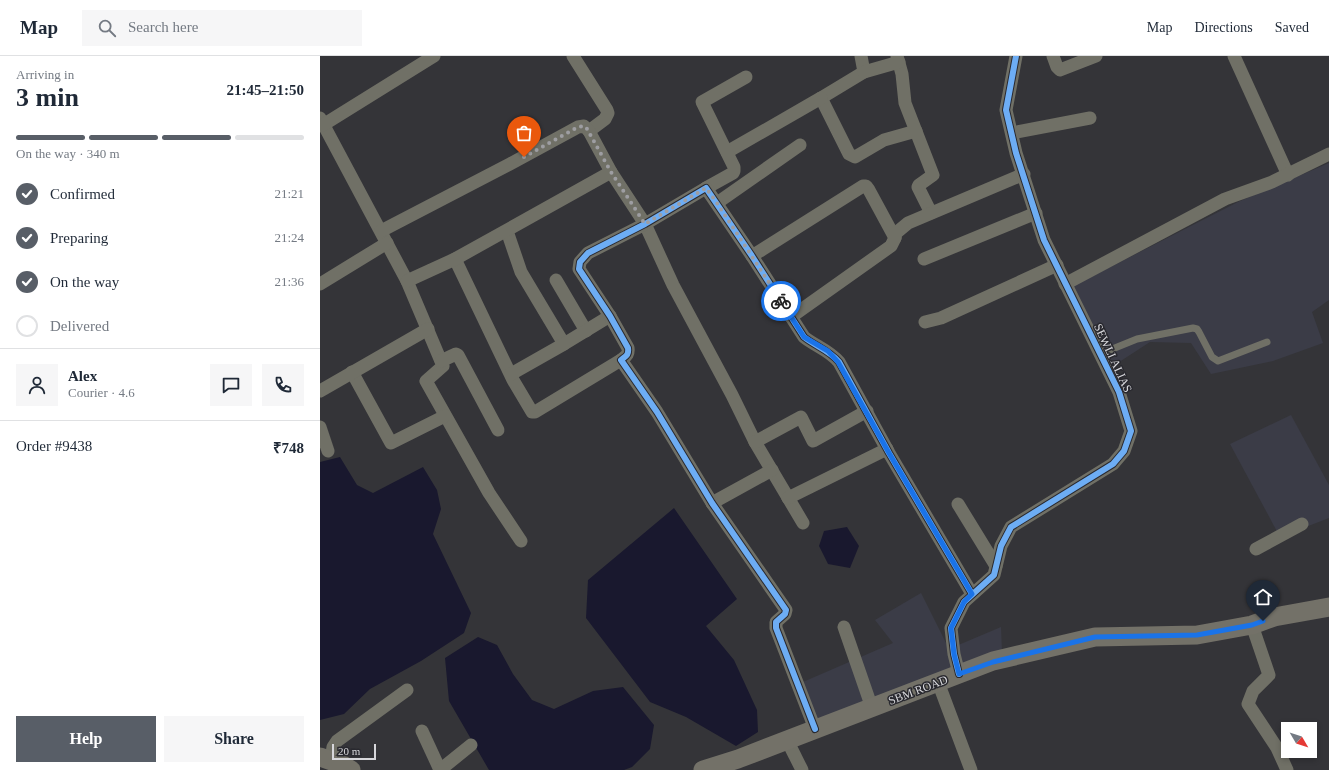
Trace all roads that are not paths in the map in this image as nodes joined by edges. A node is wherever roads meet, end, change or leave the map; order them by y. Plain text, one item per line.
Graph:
1 (434, 56) edge
2 (573, 56) edge
3 (861, 56) edge
4 (1017, 56) edge
5 (1053, 56) edge
6 (1096, 56) edge
7 (1234, 56) edge
8 (898, 59) edge
9 (864, 72) junction
10 (746, 77) dead end
11 (821, 98) junction
12 (1090, 118) dead end
13 (322, 122) edge
14 (589, 131) junction
15 (916, 131) junction
16 (1012, 133) junction
17 (800, 145) dead end
18 (727, 152) junction
19 (1329, 154) edge
20 (611, 172) junction
21 (1024, 174) junction
22 (1288, 175) junction
23 (706, 188) junction
24 (717, 203) junction
25 (930, 213) junction
26 (1036, 213) junction
27 (645, 224) junction
28 (507, 230) junction
29 (381, 231) junction
30 (895, 238) junction
31 (387, 243) junction
32 (752, 256) junction
33 (924, 258) dead end
34 (455, 260) junction
35 (1057, 265) junction
36 (556, 280) dead end
37 (407, 281) junction
38 (320, 284) edge
39 (1065, 284) junction
40 (610, 316) junction
41 (792, 317) junction
42 (925, 322) dead end
43 (428, 329) junction
44 (586, 331) junction
45 (1268, 342) dead end
46 (564, 344) junction
47 (1100, 354) junction
48 (620, 360) junction
49 (441, 362) junction
50 (352, 372) junction
51 (511, 374) junction
52 (320, 390) edge
53 (867, 411) junction
54 (445, 416) junction
55 (320, 427) edge
56 (498, 430) dead end
57 (755, 442) junction
58 (887, 449) junction
59 (328, 451) dead end
60 (772, 470) junction
61 (788, 498) junction
62 (712, 503) junction
63 (958, 504) dead end
64 (803, 523) dead end
65 (1302, 524) dead end
66 (521, 541) dead end
67 (1256, 549) dead end
68 (996, 566) junction
69 (972, 594) junction
70 (1329, 607) edge
71 (1252, 625) junction
72 (844, 627) dead end
73 (959, 674) junction
74 (938, 682) junction
75 (407, 690) dead end
76 (872, 708) junction
77 (815, 729) junction
78 (422, 731) dead end
79 (787, 740) junction
80 (471, 745) dead end
81 (325, 759) edge
82 (351, 770) edge
83 (440, 770) edge
84 (703, 770) edge
85 (802, 770) edge
86 (971, 770) edge
87 (1287, 770) edge

1 - 13 street
2 - 14 street
3 - 9 street
4 - 16 street, SEWLI ALIAS
5 - 6 street
7 - 22 street
8 - 9 street
8 - 15 street
9 - 11 street
10 - 18 street
11 - 15 street
11 - 18 street
12 - 16 street
13 - 29 street
14 - 20 street
14 - 29 street
15 - 25 street
16 - 21 street, SEWLI ALIAS
17 - 24 street
18 - 23 street
19 - 22 street
20 - 27 street
20 - 28 street
21 - 25 street
21 - 26 street, SEWLI ALIAS
22 - 39 street
23 - 24 street
23 - 27 street
24 - 32 street
25 - 30 street
26 - 33 street
26 - 35 street, SEWLI ALIAS
27 - 40 street
27 - 57 street
28 - 34 street
28 - 46 street
29 - 31 street
30 - 32 street
30 - 41 street
31 - 37 street
31 - 38 street
32 - 41 street
34 - 37 street
34 - 51 street
35 - 39 street, SEWLI ALIAS
35 - 42 street
36 - 44 street
37 - 43 street
39 - 47 street, SEWLI ALIAS
40 - 44 street
40 - 48 street
41 - 53 street
43 - 49 street
43 - 50 street
44 - 46 street
45 - 47 lane
46 - 51 street
47 - 68 street, SEWLI ALIAS
48 - 51 street
48 - 62 street
49 - 54 street
49 - 56 street
50 - 52 street
50 - 54 street
53 - 57 street
53 - 58 street
54 - 66 street
55 - 59 street
57 - 60 street
58 - 61 street
58 - 69 street
60 - 61 street
60 - 62 street
61 - 64 street
62 - 77 street
63 - 68 street
65 - 67 street
68 - 69 street, SEWLI ALIAS
69 - 73 street, SEWLI ALIAS
70 - 71 street, SBM ROAD
71 - 73 street, SBM ROAD
71 - 87 street
72 - 76 street
73 - 74 street, SBM ROAD
74 - 76 street, SBM ROAD
74 - 86 street
75 - 81 street
76 - 77 street, SBM ROAD
77 - 79 street, SBM ROAD
78 - 83 street
79 - 84 street, SBM ROAD
79 - 85 street
80 - 83 street
81 - 82 street

